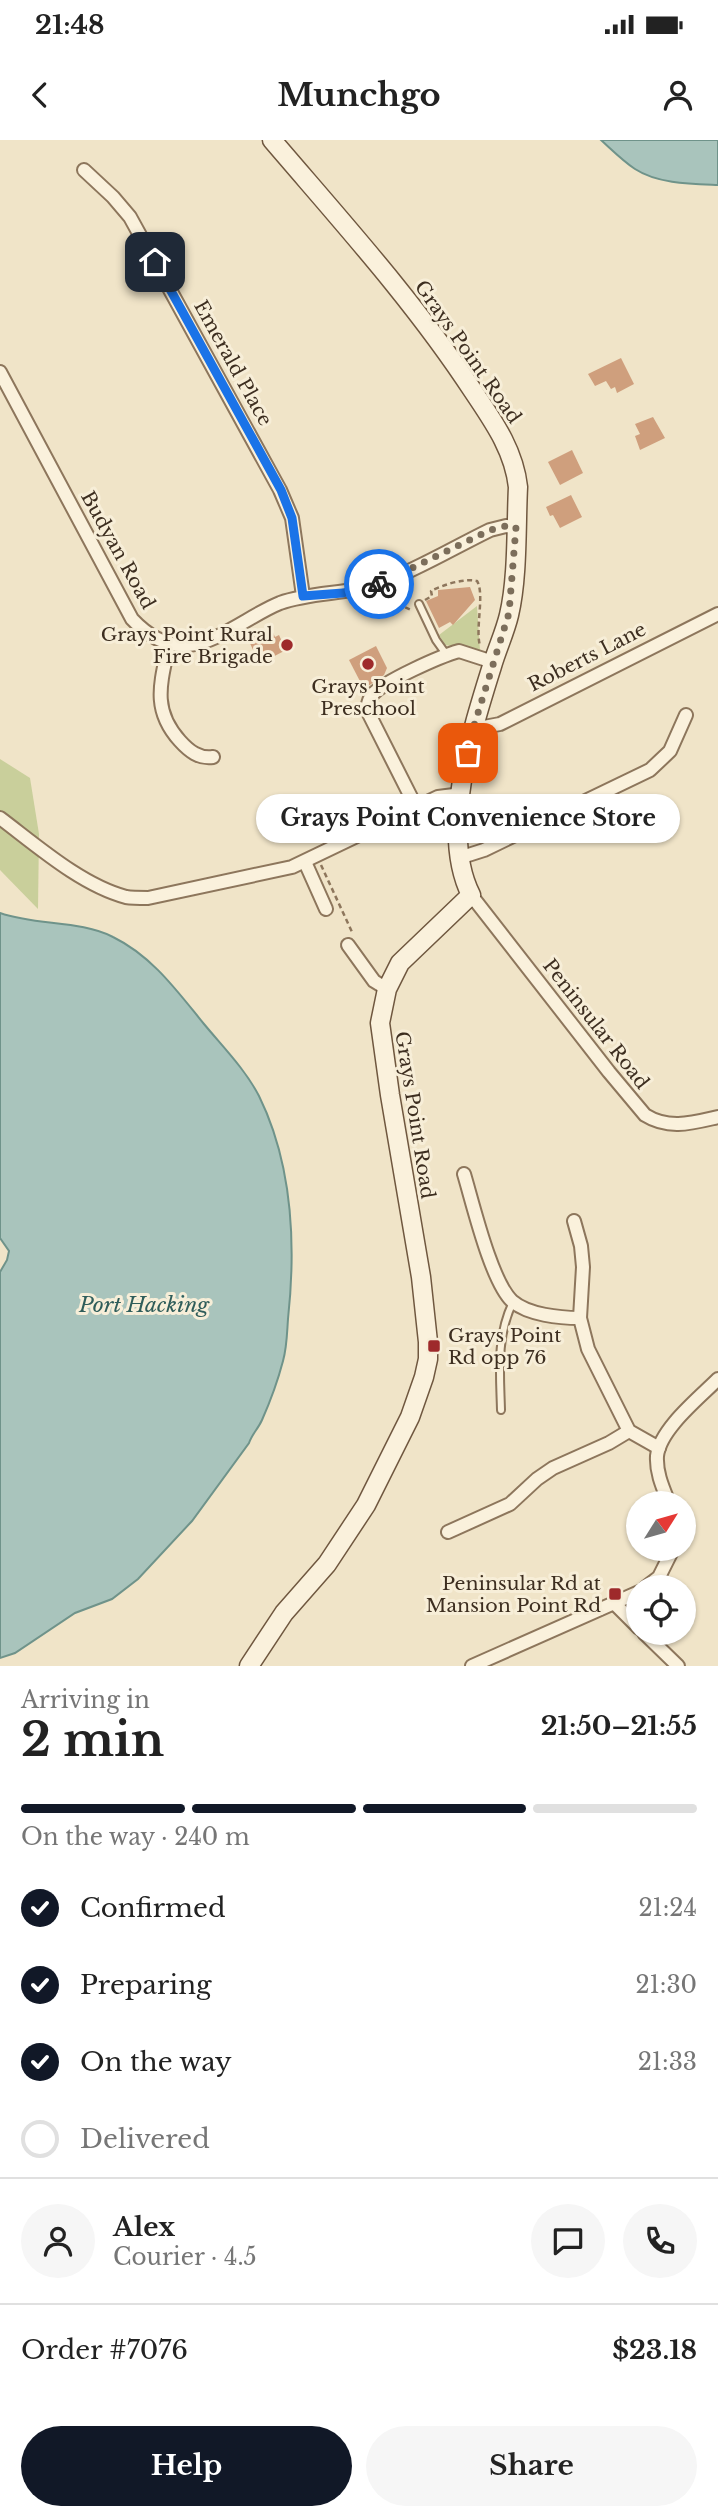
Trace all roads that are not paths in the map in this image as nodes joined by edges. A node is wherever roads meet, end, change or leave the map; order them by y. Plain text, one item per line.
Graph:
1 (272, 140) edge
2 (84, 170) dead end
3 (0, 372) edge
4 (516, 527) junction
5 (303, 596) junction
6 (419, 604) road end
7 (718, 614) edge
8 (169, 644) junction
9 (447, 655) junction
10 (488, 661) junction
11 (686, 715) dead end
12 (473, 729) junction
13 (213, 757) dead end
14 (462, 794) junction
15 (416, 807) junction
16 (0, 818) edge
17 (459, 858) junction
18 (304, 862) junction
19 (471, 895) junction
20 (326, 909) dead end
21 (348, 945) dead end
22 (387, 989) junction
23 (718, 1117) edge
24 (464, 1174) dead end
25 (574, 1221) dead end
26 (513, 1302) junction
27 (580, 1318) junction
28 (718, 1379) edge
29 (501, 1410) dead end
30 (629, 1431) junction
31 (659, 1448) junction
32 (665, 1491) edge
33 (448, 1532) dead end
34 (626, 1598) edge
35 (615, 1604) junction
36 (626, 1615) edge
37 (656, 1645) edge
38 (249, 1666) edge
39 (472, 1666) edge
40 (678, 1666) edge

1 - 4 street, Grays Point Road
2 - 5 street, Emerald Place
3 - 8 street, Budyan Road
4 - 5 street
4 - 10 street, Grays Point Road
5 - 8 street
6 - 9 lane
7 - 12 street, Roberts Lane
8 - 13 street
9 - 10 street
9 - 15 street
10 - 12 street, Grays Point Road
11 - 17 street
12 - 14 street, Grays Point Road
14 - 15 street
14 - 17 street, Grays Point Road
15 - 18 street
16 - 18 street
17 - 19 street, Grays Point Road
18 - 20 street
19 - 22 street, Grays Point Road
19 - 23 street, Peninsular Road
21 - 22 street
22 - 38 street, Grays Point Road
24 - 26 street
25 - 27 street
26 - 27 street
26 - 29 lane
27 - 30 street
28 - 31 street
30 - 31 street
30 - 33 street
31 - 32 street
34 - 35 street
35 - 36 street
35 - 39 street
37 - 40 street

